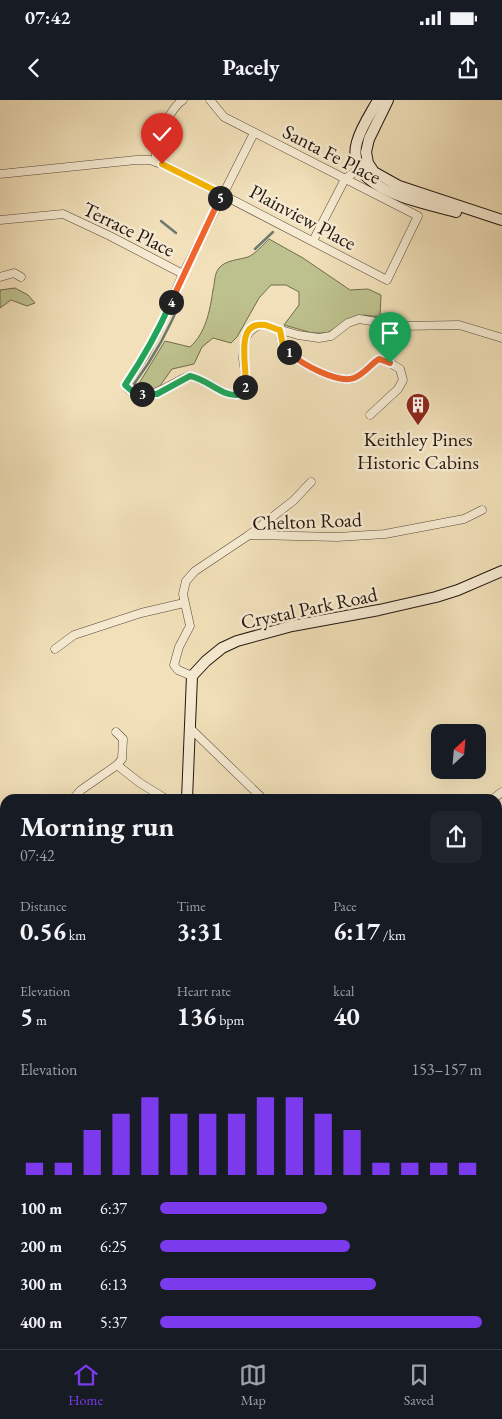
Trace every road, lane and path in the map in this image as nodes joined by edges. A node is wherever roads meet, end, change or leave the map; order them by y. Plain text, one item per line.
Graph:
1 (183, 100) edge
2 (210, 100) edge
3 (378, 100) edge
4 (388, 100) edge
5 (254, 133) junction
6 (156, 162) junction
7 (363, 166) junction
8 (0, 174) edge
9 (345, 179) junction
10 (222, 194) junction
11 (0, 220) edge
12 (502, 220) edge
13 (313, 241) junction
14 (183, 274) junction
15 (0, 277) edge
16 (21, 277) dead end
17 (387, 280) joint
18 (280, 330) junction
19 (502, 338) edge
20 (370, 415) dead end
21 (311, 482) dead end
22 (482, 510) dead end
23 (249, 535) junction
24 (502, 571) edge
25 (184, 603) junction
26 (55, 649) dead end
27 (192, 676) junction
28 (190, 728) junction
29 (116, 732) dead end
30 (117, 765) junction
31 (78, 794) edge
32 (156, 794) edge
33 (187, 794) edge
34 (258, 794) edge

1 - 6 street
2 - 5 street, Santa Fe Place
3 - 7 street
4 - 7 street
5 - 9 street, Santa Fe Place
5 - 10 street
6 - 8 street, Plainview Place
6 - 10 street, Plainview Place
7 - 9 street
7 - 12 street
9 - 13 street
9 - 17 street, Santa Fe Place
10 - 13 street, Plainview Place
10 - 14 street
11 - 14 street, Terrace Place
13 - 17 street, Plainview Place
14 - 18 street
15 - 16 street
18 - 19 street
18 - 20 street
21 - 23 street
22 - 23 street, Chelton Road
23 - 25 street, Chelton Road
24 - 27 street, Crystal Park Road
25 - 26 street
25 - 27 street
27 - 28 street
28 - 33 street
28 - 34 street
29 - 30 street
30 - 31 street
30 - 32 street

